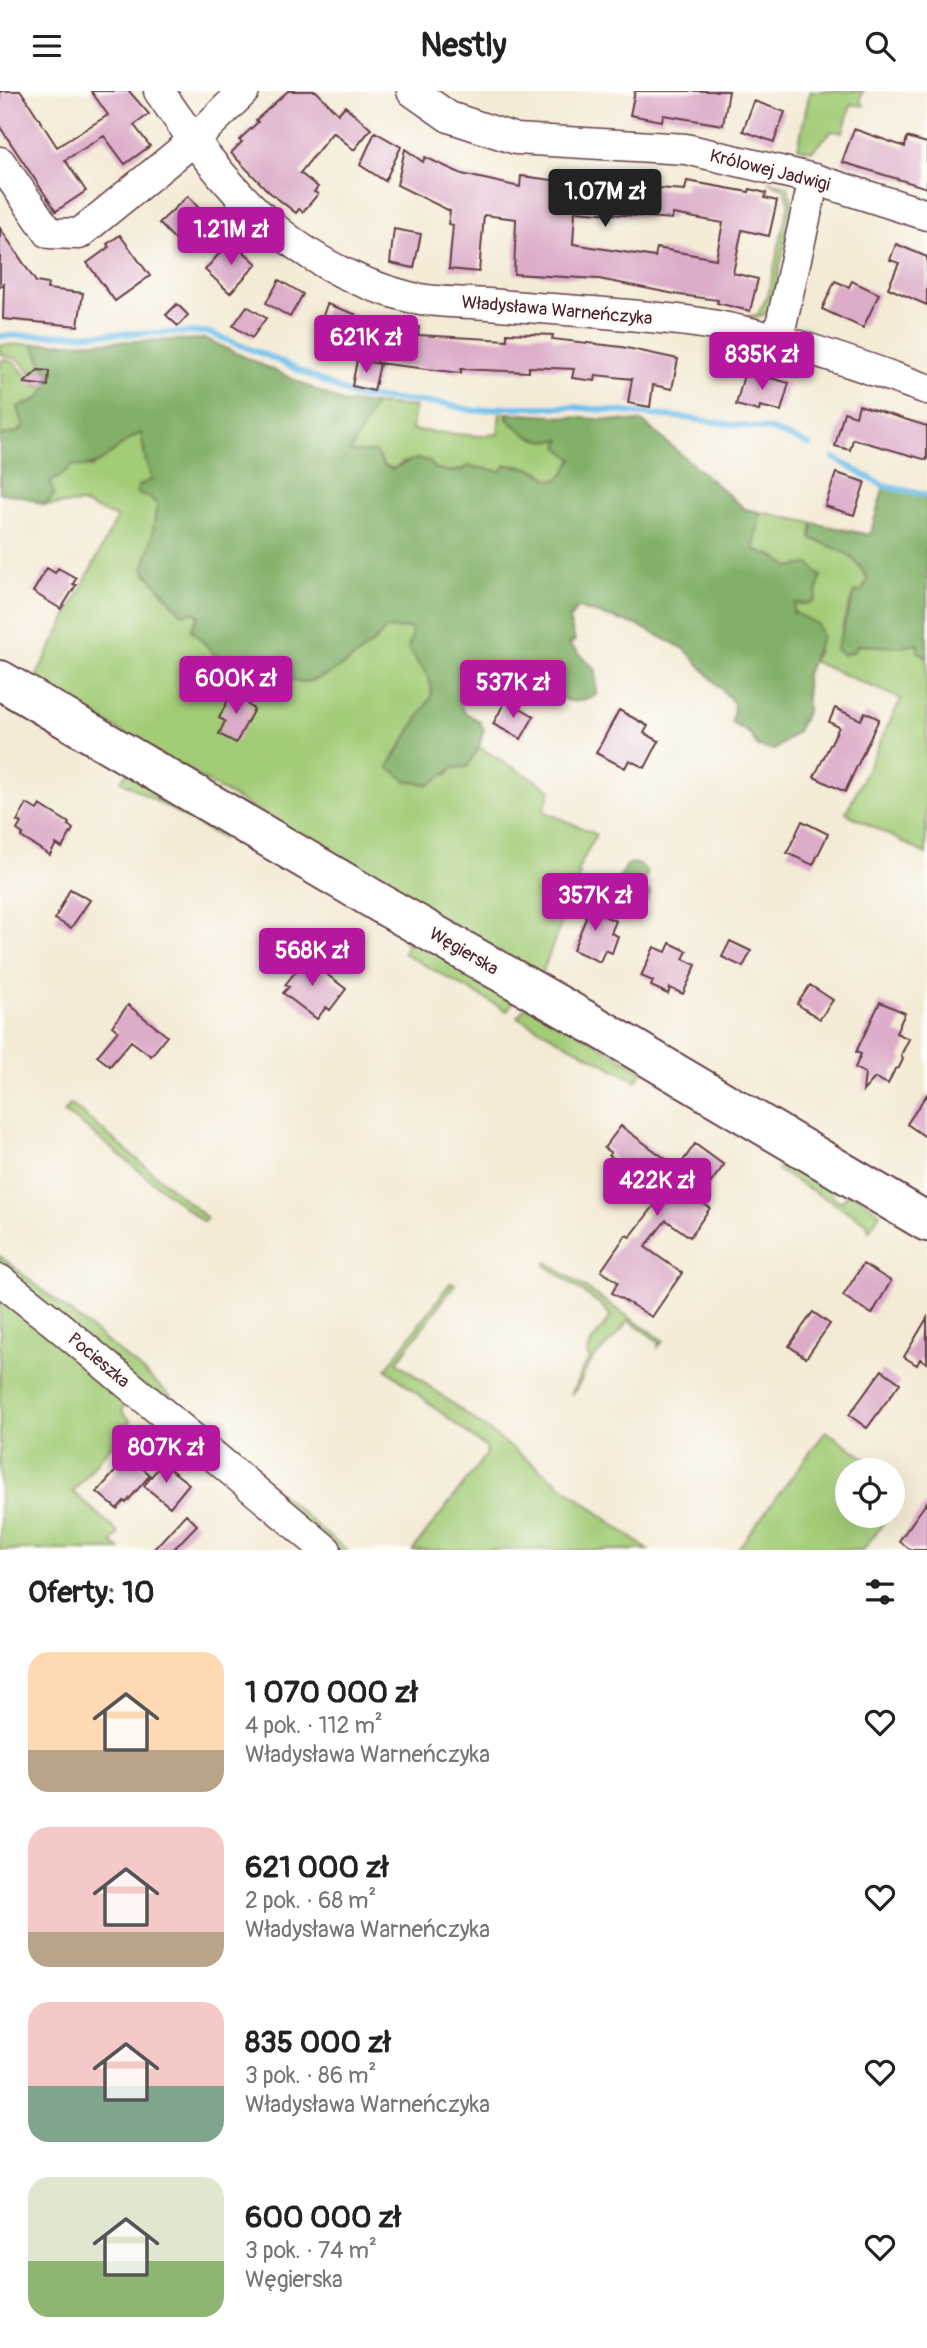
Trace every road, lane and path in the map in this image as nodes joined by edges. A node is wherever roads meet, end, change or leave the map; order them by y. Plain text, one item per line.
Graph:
1 (159, 91) edge
2 (244, 91) edge
3 (412, 91) edge
4 (193, 141) junction
5 (0, 162) edge
6 (814, 179) junction
7 (927, 215) edge
8 (778, 338) junction
9 (927, 389) edge
10 (0, 680) edge
11 (927, 1222) edge
12 (0, 1280) edge
13 (326, 1550) edge

1 - 4 street, Władysława Warneńczyka
2 - 4 street
3 - 6 street, Królowej Jadwigi
4 - 5 street
4 - 8 street, Władysława Warneńczyka
6 - 7 street, Królowej Jadwigi
6 - 8 street
8 - 9 street, Władysława Warneńczyka
10 - 11 main road, Węgierska
12 - 13 street, Pocieszka

